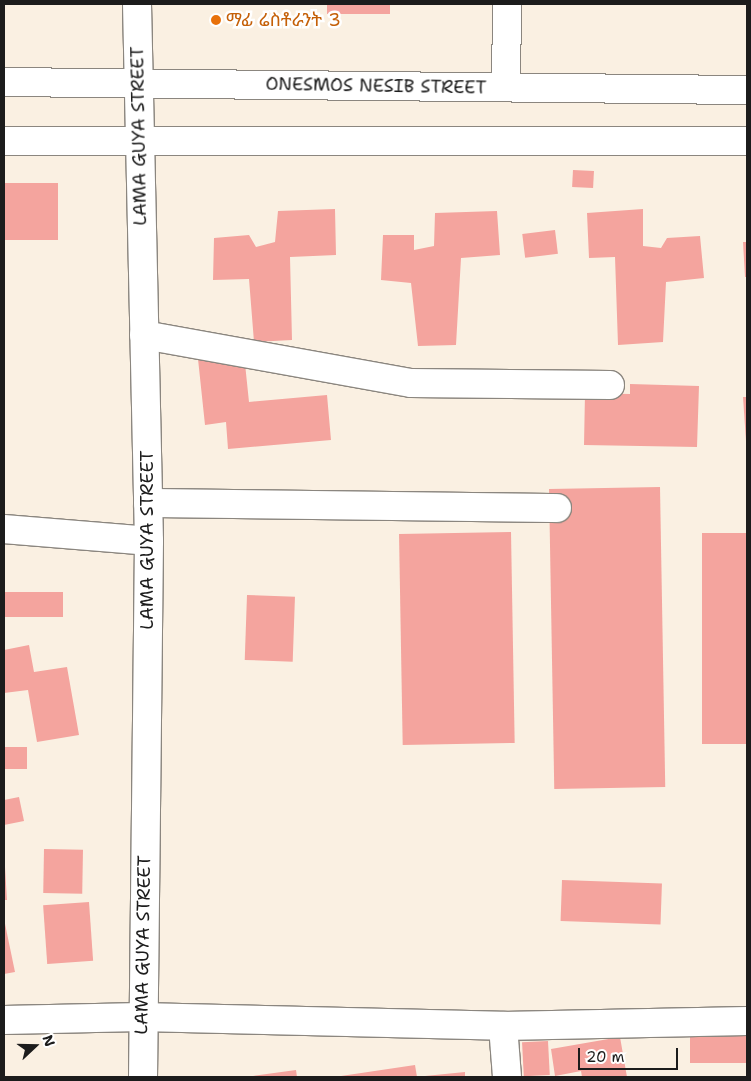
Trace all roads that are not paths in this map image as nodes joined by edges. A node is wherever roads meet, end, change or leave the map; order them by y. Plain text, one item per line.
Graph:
1 (138, 4) edge
2 (507, 4) edge
3 (4, 82) edge
4 (138, 84) junction
5 (506, 87) junction
6 (747, 90) edge
7 (747, 141) edge
8 (4, 142) edge
9 (139, 143) junction
10 (144, 335) junction
11 (610, 385) dead end
12 (148, 503) junction
13 (557, 508) dead end
14 (4, 529) edge
15 (149, 541) junction
16 (141, 1017) junction
17 (4, 1020) edge
18 (747, 1021) edge
19 (503, 1026) junction
20 (143, 1077) edge
21 (507, 1077) edge

1 - 4 street, LAMA GUYA STREET
2 - 5 street
3 - 4 street, ONESMOS NESIB STREET
4 - 5 street, ONESMOS NESIB STREET
4 - 9 street, LAMA GUYA STREET
5 - 6 street, ONESMOS NESIB STREET
7 - 9 street
8 - 9 street
9 - 10 street, LAMA GUYA STREET
10 - 11 street
10 - 12 street, LAMA GUYA STREET
12 - 13 street
12 - 15 street, LAMA GUYA STREET
14 - 15 street
15 - 16 street, LAMA GUYA STREET
16 - 17 street
16 - 19 street
16 - 20 street, LAMA GUYA STREET
18 - 19 street
19 - 21 street

